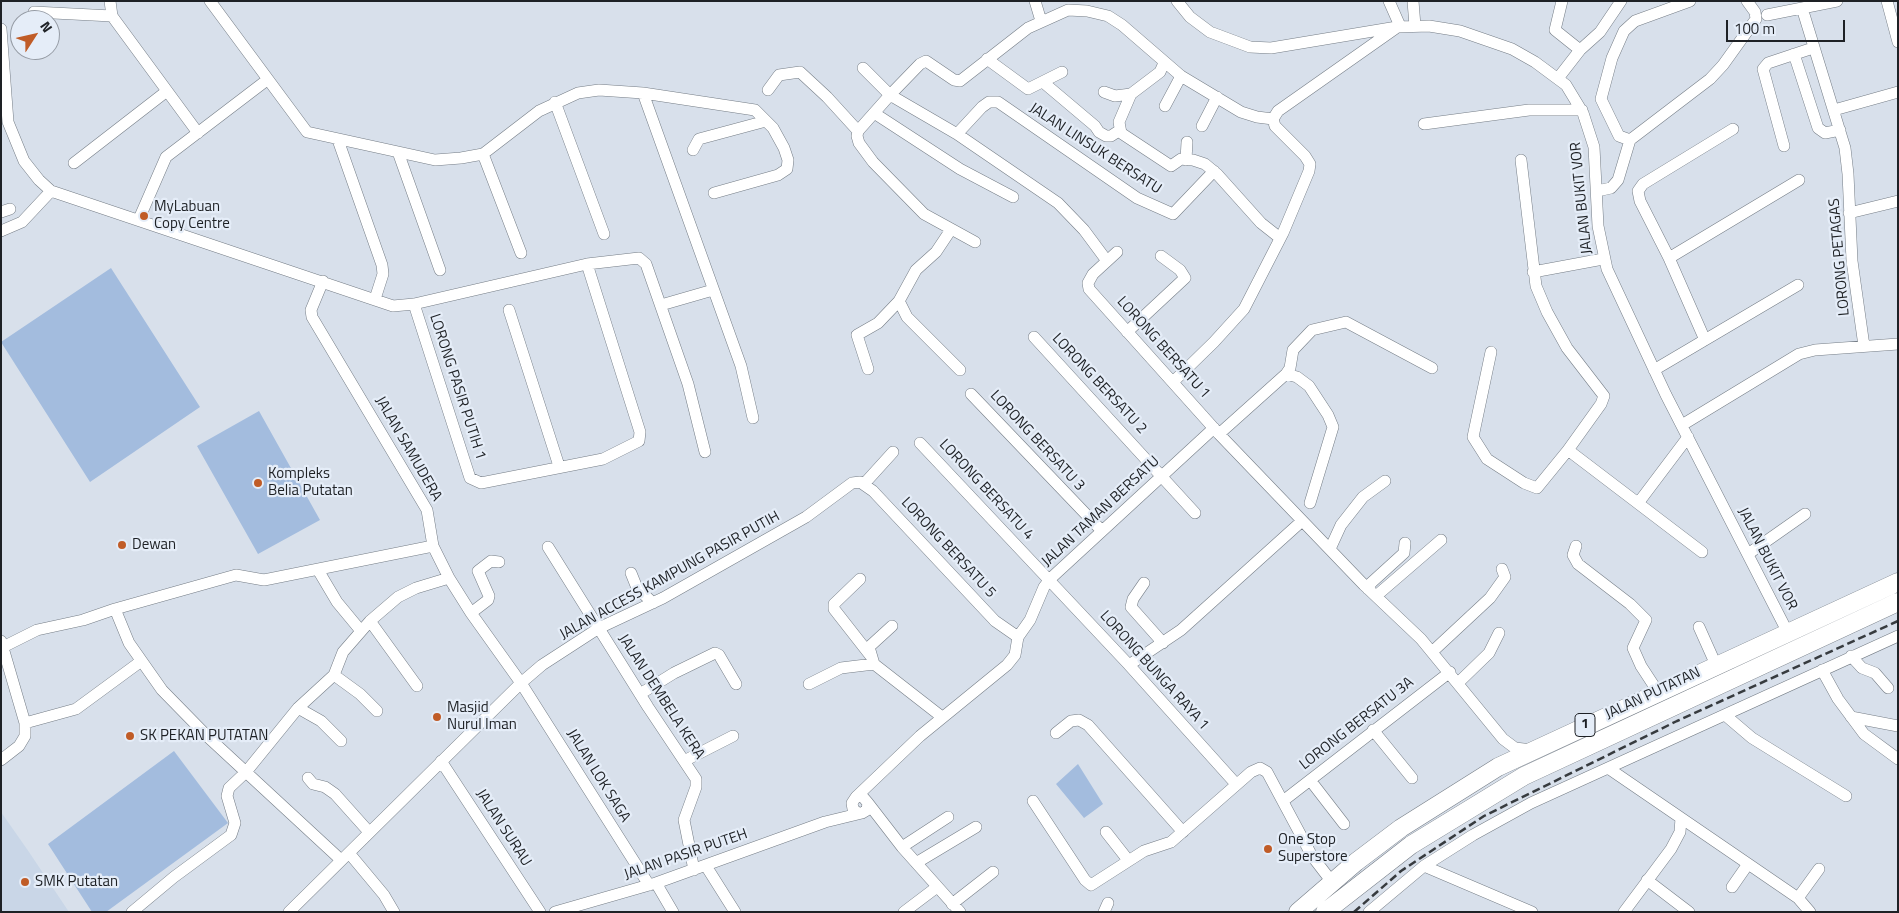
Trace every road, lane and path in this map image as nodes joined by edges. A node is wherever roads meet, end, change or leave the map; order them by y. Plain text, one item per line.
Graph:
1 (110, 1) edge
2 (210, 1) edge
3 (1035, 1) edge
4 (1177, 1) edge
5 (1389, 1) edge
6 (1414, 1) edge
7 (1562, 1) edge
8 (1621, 1) edge
9 (1690, 1) edge
10 (1747, 1) edge
11 (1836, 1) edge
12 (1887, 1) edge
13 (1802, 8) junction
14 (60, 13) edge
15 (1768, 15) dead end
16 (112, 16) junction
17 (1041, 21) junction
18 (1415, 26) junction
19 (1399, 27) junction
20 (1, 29) edge
21 (1898, 42) edge
22 (1813, 48) junction
23 (1580, 50) junction
24 (1794, 54) junction
25 (987, 59) junction
26 (1164, 63) junction
27 (863, 68) dead end
28 (1062, 72) dead end
29 (1181, 76) junction
30 (1559, 78) junction
31 (267, 80) junction
32 (2, 82) edge
33 (1044, 83) junction
34 (768, 90) dead end
35 (167, 91) junction
36 (1104, 92) dead end
37 (1898, 92) edge
38 (643, 93) junction
39 (1131, 94) junction
40 (890, 95) junction
41 (1217, 98) junction
42 (555, 102) junction
43 (1165, 106) dead end
44 (1582, 110) junction
45 (1834, 110) junction
46 (874, 113) junction
47 (1273, 119) junction
48 (766, 121) junction
49 (1424, 124) dead end
50 (1202, 126) dead end
51 (1733, 129) dead end
52 (1120, 130) junction
53 (1840, 130) junction
54 (858, 131) junction
55 (198, 133) junction
56 (957, 134) junction
57 (338, 140) junction
58 (1630, 140) junction
59 (1187, 142) dead end
60 (1784, 146) dead end
61 (693, 150) dead end
62 (398, 152) junction
63 (483, 154) junction
64 (1186, 160) junction
65 (1521, 160) dead end
66 (74, 163) dead end
67 (1214, 171) junction
68 (1799, 180) dead end
69 (51, 191) junction
70 (1597, 191) junction
71 (714, 193) dead end
72 (1013, 197) dead end
73 (1898, 201) edge
74 (1849, 213) junction
75 (139, 219) junction
76 (950, 230) junction
77 (1, 231) edge
78 (604, 234) dead end
79 (1280, 238) junction
80 (975, 242) dead end
81 (1117, 252) dead end
82 (520, 253) dead end
83 (1161, 256) dead end
84 (1669, 258) junction
85 (1603, 259) junction
86 (1107, 260) junction
87 (587, 264) junction
88 (440, 270) dead end
89 (1533, 272) junction
90 (323, 281) junction
91 (1798, 285) dead end
92 (713, 290) junction
93 (375, 299) junction
94 (899, 301) junction
95 (414, 304) junction
96 (661, 305) junction
97 (509, 310) dead end
98 (1127, 332) junction
99 (1034, 337) dead end
100 (1705, 340) junction
101 (1898, 344) edge
102 (1864, 346) junction
103 (1491, 352) dead end
104 (1432, 368) dead end
105 (868, 369) dead end
106 (960, 370) dead end
107 (1654, 370) junction
108 (1286, 374) junction
109 (1173, 382) junction
110 (971, 394) dead end
111 (753, 418) dead end
112 (1682, 425) junction
113 (1217, 431) junction
114 (1688, 437) junction
115 (920, 443) dead end
116 (1568, 450) junction
117 (705, 452) dead end
118 (893, 452) dead end
119 (559, 466) junction
120 (1163, 474) junction
121 (1385, 481) dead end
122 (860, 483) junction
123 (1639, 502) junction
124 (1310, 503) dead end
125 (1196, 512) dead end
126 (1805, 514) dead end
127 (1302, 522) junction
128 (1102, 531) junction
129 (1441, 540) dead end
130 (1405, 543) dead end
131 (433, 546) junction
132 (1576, 546) dead end
133 (548, 547) dead end
134 (1330, 549) junction
135 (1702, 552) dead end
136 (1748, 554) junction
137 (499, 562) dead end
138 (1502, 569) dead end
139 (318, 570) junction
140 (631, 573) dead end
141 (449, 578) junction
142 (860, 579) dead end
143 (1050, 580) junction
144 (1898, 582) edge
145 (1144, 583) dead end
146 (1372, 592) junction
147 (1898, 602) edge
148 (654, 603) junction
149 (115, 609) junction
150 (470, 613) junction
151 (370, 621) junction
152 (892, 626) dead end
153 (1699, 627) dead end
154 (599, 628) junction
155 (361, 631) junction
156 (1499, 633) dead end
157 (1783, 633) junction
158 (1898, 636) edge
159 (1018, 637) junction
160 (1163, 643) junction
161 (2, 644) edge
162 (1432, 652) junction
163 (1788, 652) junction
164 (1851, 656) junction
165 (872, 659) junction
166 (140, 662) junction
167 (1129, 665) junction
168 (1716, 665) junction
169 (1822, 670) junction
170 (1450, 672) junction
171 (334, 676) junction
172 (521, 682) junction
173 (1458, 683) junction
174 (736, 684) dead end
175 (809, 684) dead end
176 (417, 686) dead end
177 (1888, 688) dead end
178 (1658, 692) junction
179 (640, 694) junction
180 (298, 708) junction
181 (377, 711) dead end
182 (1725, 715) junction
183 (1851, 717) junction
184 (942, 718) junction
185 (25, 723) junction
186 (1898, 726) edge
187 (1374, 730) junction
188 (1056, 733) dead end
189 (733, 736) dead end
190 (1503, 739) junction
191 (341, 741) dead end
192 (1532, 750) junction
193 (1898, 758) edge
194 (1, 760) edge
195 (441, 761) junction
196 (684, 761) junction
197 (1498, 767) junction
198 (1608, 768) junction
199 (246, 772) junction
200 (877, 775) junction
201 (308, 778) dead end
202 (1412, 778) dead end
203 (1310, 780) junction
204 (1236, 784) junction
205 (1455, 793) junction
206 (1846, 796) dead end
207 (854, 800) junction
208 (1032, 801) dead end
209 (1283, 801) junction
210 (864, 807) junction
211 (1466, 810) junction
212 (948, 817) dead end
213 (1681, 818) junction
214 (825, 822) junction
215 (1344, 824) dead end
216 (976, 827) dead end
217 (369, 832) junction
218 (1106, 832) dead end
219 (1183, 832) junction
220 (902, 847) junction
221 (345, 856) junction
222 (1128, 860) junction
223 (916, 863) junction
224 (1748, 864) junction
225 (706, 866) junction
226 (1424, 866) junction
227 (1819, 869) dead end
228 (694, 870) junction
229 (993, 872) dead end
230 (1647, 880) junction
231 (1332, 882) junction
232 (652, 884) junction
233 (937, 887) junction
234 (1732, 887) dead end
235 (1798, 898) junction
236 (956, 908) edge
237 (132, 912) edge
238 (289, 912) edge
239 (394, 912) edge
240 (540, 912) edge
241 (555, 912) edge
242 (674, 912) edge
243 (735, 912) edge
244 (904, 912) edge
245 (1298, 912) edge
246 (1325, 912) edge
247 (1369, 912) edge
248 (1532, 912) edge
249 (1624, 912) edge
250 (1689, 912) edge
251 (1810, 912) edge

1 - 16 street
2 - 31 street
3 - 17 street
4 - 19 street, JALAN BUKIT VOR
5 - 19 street
6 - 18 street
7 - 23 street
8 - 23 street
9 - 58 street
10 - 58 street
11 - 13 street
12 - 21 street
13 - 15 street
13 - 22 street, LORONG PETAGAS
14 - 16 street
16 - 35 street
17 - 25 street
17 - 26 street
18 - 19 street, JALAN BUKIT VOR
18 - 30 street, JALAN BUKIT VOR
19 - 47 street
20 - 32 street
22 - 24 street
22 - 45 street, LORONG PETAGAS
23 - 30 street
24 - 53 street
24 - 60 street
25 - 33 street
25 - 40 street
26 - 29 street
26 - 39 street
27 - 40 street
28 - 33 street
29 - 41 street
29 - 43 street
30 - 44 street, JALAN BUKIT VOR
31 - 55 street
31 - 57 street
32 - 69 street
33 - 52 street
34 - 54 street
35 - 55 street
35 - 66 street
36 - 39 street
37 - 45 street
38 - 42 street
38 - 48 street
38 - 92 street
39 - 52 street
40 - 46 street
40 - 56 street
41 - 47 street
41 - 50 street
42 - 63 street
42 - 78 street
44 - 49 street
44 - 70 street, JALAN BUKIT VOR
45 - 53 street, LORONG PETAGAS
46 - 54 street
46 - 72 street
47 - 79 street
48 - 61 street
48 - 71 street
51 - 84 street
52 - 64 street
53 - 74 street, LORONG PETAGAS
54 - 76 street
55 - 75 street
56 - 67 street, JALAN LINSUK BERSATU
56 - 86 street
57 - 62 street
57 - 93 street
58 - 70 street
59 - 64 street
62 - 63 street
62 - 88 street
63 - 82 street
64 - 67 street
65 - 89 street
67 - 79 street
68 - 84 street
69 - 75 street
69 - 77 street
70 - 85 street, JALAN BUKIT VOR
73 - 74 street
74 - 102 street, LORONG PETAGAS
75 - 90 street
76 - 80 street
76 - 94 street
79 - 109 street
81 - 86 street
83 - 98 street
84 - 100 street
85 - 89 street
85 - 107 street, JALAN BUKIT VOR
86 - 98 street, LORONG BERSATU 1
87 - 95 street
87 - 96 street
87 - 119 street, LORONG PASIR PUTIH 1
89 - 116 street
90 - 93 street
90 - 131 street, JALAN SAMUDERA
91 - 100 street
92 - 96 street
92 - 111 street
93 - 95 street
94 - 105 street
94 - 106 street
95 - 119 street, LORONG PASIR PUTIH 1
96 - 117 street
97 - 119 street
98 - 109 street, LORONG BERSATU 1
99 - 120 street, LORONG BERSATU 2
100 - 107 street
101 - 102 street
102 - 112 street
103 - 116 street
104 - 108 street
107 - 112 street, JALAN BUKIT VOR
108 - 113 street, JALAN TAMAN BERSATU
108 - 124 street
109 - 113 street, LORONG BERSATU 1
110 - 128 street, LORONG BERSATU 3
112 - 114 street, JALAN BUKIT VOR
113 - 120 street, JALAN TAMAN BERSATU
113 - 127 street, LORONG BERSATU 1
114 - 123 street
114 - 136 street, JALAN BUKIT VOR
115 - 143 street, LORONG BERSATU 4
116 - 123 street
118 - 122 street, JALAN ACCESS KAMPUNG PASIR PUTIH
120 - 125 street, LORONG BERSATU 2
120 - 128 street, JALAN TAMAN BERSATU
121 - 134 street
122 - 148 street, JALAN ACCESS KAMPUNG PASIR PUTIH
122 - 159 street, LORONG BERSATU 5
123 - 135 street
126 - 136 street
127 - 134 street, LORONG BERSATU 1
127 - 160 street
128 - 143 street, JALAN TAMAN BERSATU
129 - 146 street
130 - 146 street
131 - 139 street
131 - 141 street, JALAN SAMUDERA
132 - 178 street
133 - 154 street, JALAN DEMBELA KERA
134 - 146 street, LORONG BERSATU 1
136 - 157 street, JALAN BUKIT VOR
137 - 150 street
138 - 162 street
139 - 149 street
139 - 155 street
140 - 148 street
141 - 150 street, JALAN SAMUDERA
141 - 151 street
142 - 165 street
143 - 159 street, JALAN TAMAN BERSATU
143 - 167 street, LORONG BUNGA RAYA 1
144 - 157 highway, JALAN PUTATAN / 1
145 - 160 street
146 - 162 street, LORONG BERSATU 1
147 - 163 highway, JALAN PUTATAN / 1
148 - 154 street, JALAN ACCESS KAMPUNG PASIR PUTIH
149 - 161 street
149 - 166 street
150 - 172 street, JALAN SAMUDERA
151 - 155 street
151 - 176 street
152 - 165 street
153 - 168 street
154 - 172 street, JALAN ACCESS KAMPUNG PASIR PUTIH
154 - 179 street, JALAN DEMBELA KERA
155 - 171 street
156 - 173 street
157 - 163 highway
157 - 168 highway, JALAN PUTATAN / 1
158 - 164 street
159 - 184 street, JALAN TAMAN BERSATU
160 - 167 street
161 - 185 street
162 - 170 street, LORONG BERSATU 1
163 - 211 highway, JALAN PUTATAN / 1
164 - 169 street
164 - 177 street
165 - 175 street
165 - 184 street
166 - 185 street
166 - 199 street
167 - 204 street, LORONG BUNGA RAYA 1
168 - 178 highway, JALAN PUTATAN / 1
169 - 182 street
169 - 183 street
170 - 173 street, LORONG BERSATU 1
170 - 187 street, LORONG BERSATU 3A
171 - 180 street
171 - 181 street
172 - 195 street, JALAN ACCESS KAMPUNG PASIR PUTIH
172 - 232 street, JALAN LOK SAGA
173 - 190 street, LORONG BERSATU 1
174 - 179 street
178 - 192 highway, JALAN PUTATAN / 1
179 - 196 street, JALAN DEMBELA KERA
180 - 191 street
180 - 199 street
182 - 198 street
182 - 206 street
183 - 186 street
183 - 193 street
184 - 200 street, JALAN TAMAN BERSATU
185 - 194 street
187 - 202 street
187 - 203 street, LORONG BERSATU 3A
188 - 219 street
189 - 196 street
190 - 192 street
190 - 197 street
192 - 197 highway, JALAN PUTATAN / 1
195 - 217 street, JALAN ACCESS KAMPUNG PASIR PUTIH
195 - 240 street, JALAN SURAU
196 - 228 street, JALAN DEMBELA KERA
197 - 205 highway, JALAN PUTATAN / 1
198 - 213 street
198 - 226 street
199 - 221 street
199 - 237 street
200 - 207 street, JALAN TAMAN BERSATU
200 - 210 street, JALAN TAMAN BERSATU
201 - 217 street
203 - 209 street, LORONG BERSATU 3A
203 - 215 street
204 - 209 street
204 - 219 street
205 - 211 highway
205 - 231 highway, JALAN PUTATAN / 1
207 - 210 street
207 - 214 street, JALAN PASIR PUTEH
208 - 222 street
209 - 231 street
210 - 214 street, JALAN PASIR PUTEH
210 - 220 street
211 - 246 highway, JALAN PUTATAN / 1
212 - 220 street
213 - 224 street
213 - 230 street
214 - 225 street, JALAN PASIR PUTEH
216 - 223 street
217 - 221 street, JALAN ACCESS KAMPUNG PASIR PUTIH
218 - 222 street
219 - 222 street
220 - 223 street
221 - 238 street, JALAN ACCESS KAMPUNG PASIR PUTIH
221 - 239 street
223 - 233 street
224 - 234 street
224 - 235 street
225 - 228 street, JALAN PASIR PUTEH
225 - 243 street
226 - 247 street
226 - 248 street
227 - 235 street
228 - 232 street, JALAN PASIR PUTEH
229 - 236 street
230 - 249 street
230 - 250 street
231 - 245 highway, JALAN PUTATAN / 1
232 - 241 street, JALAN PASIR PUTEH
232 - 242 street, JALAN LOK SAGA
233 - 236 street
233 - 244 street
235 - 251 street

